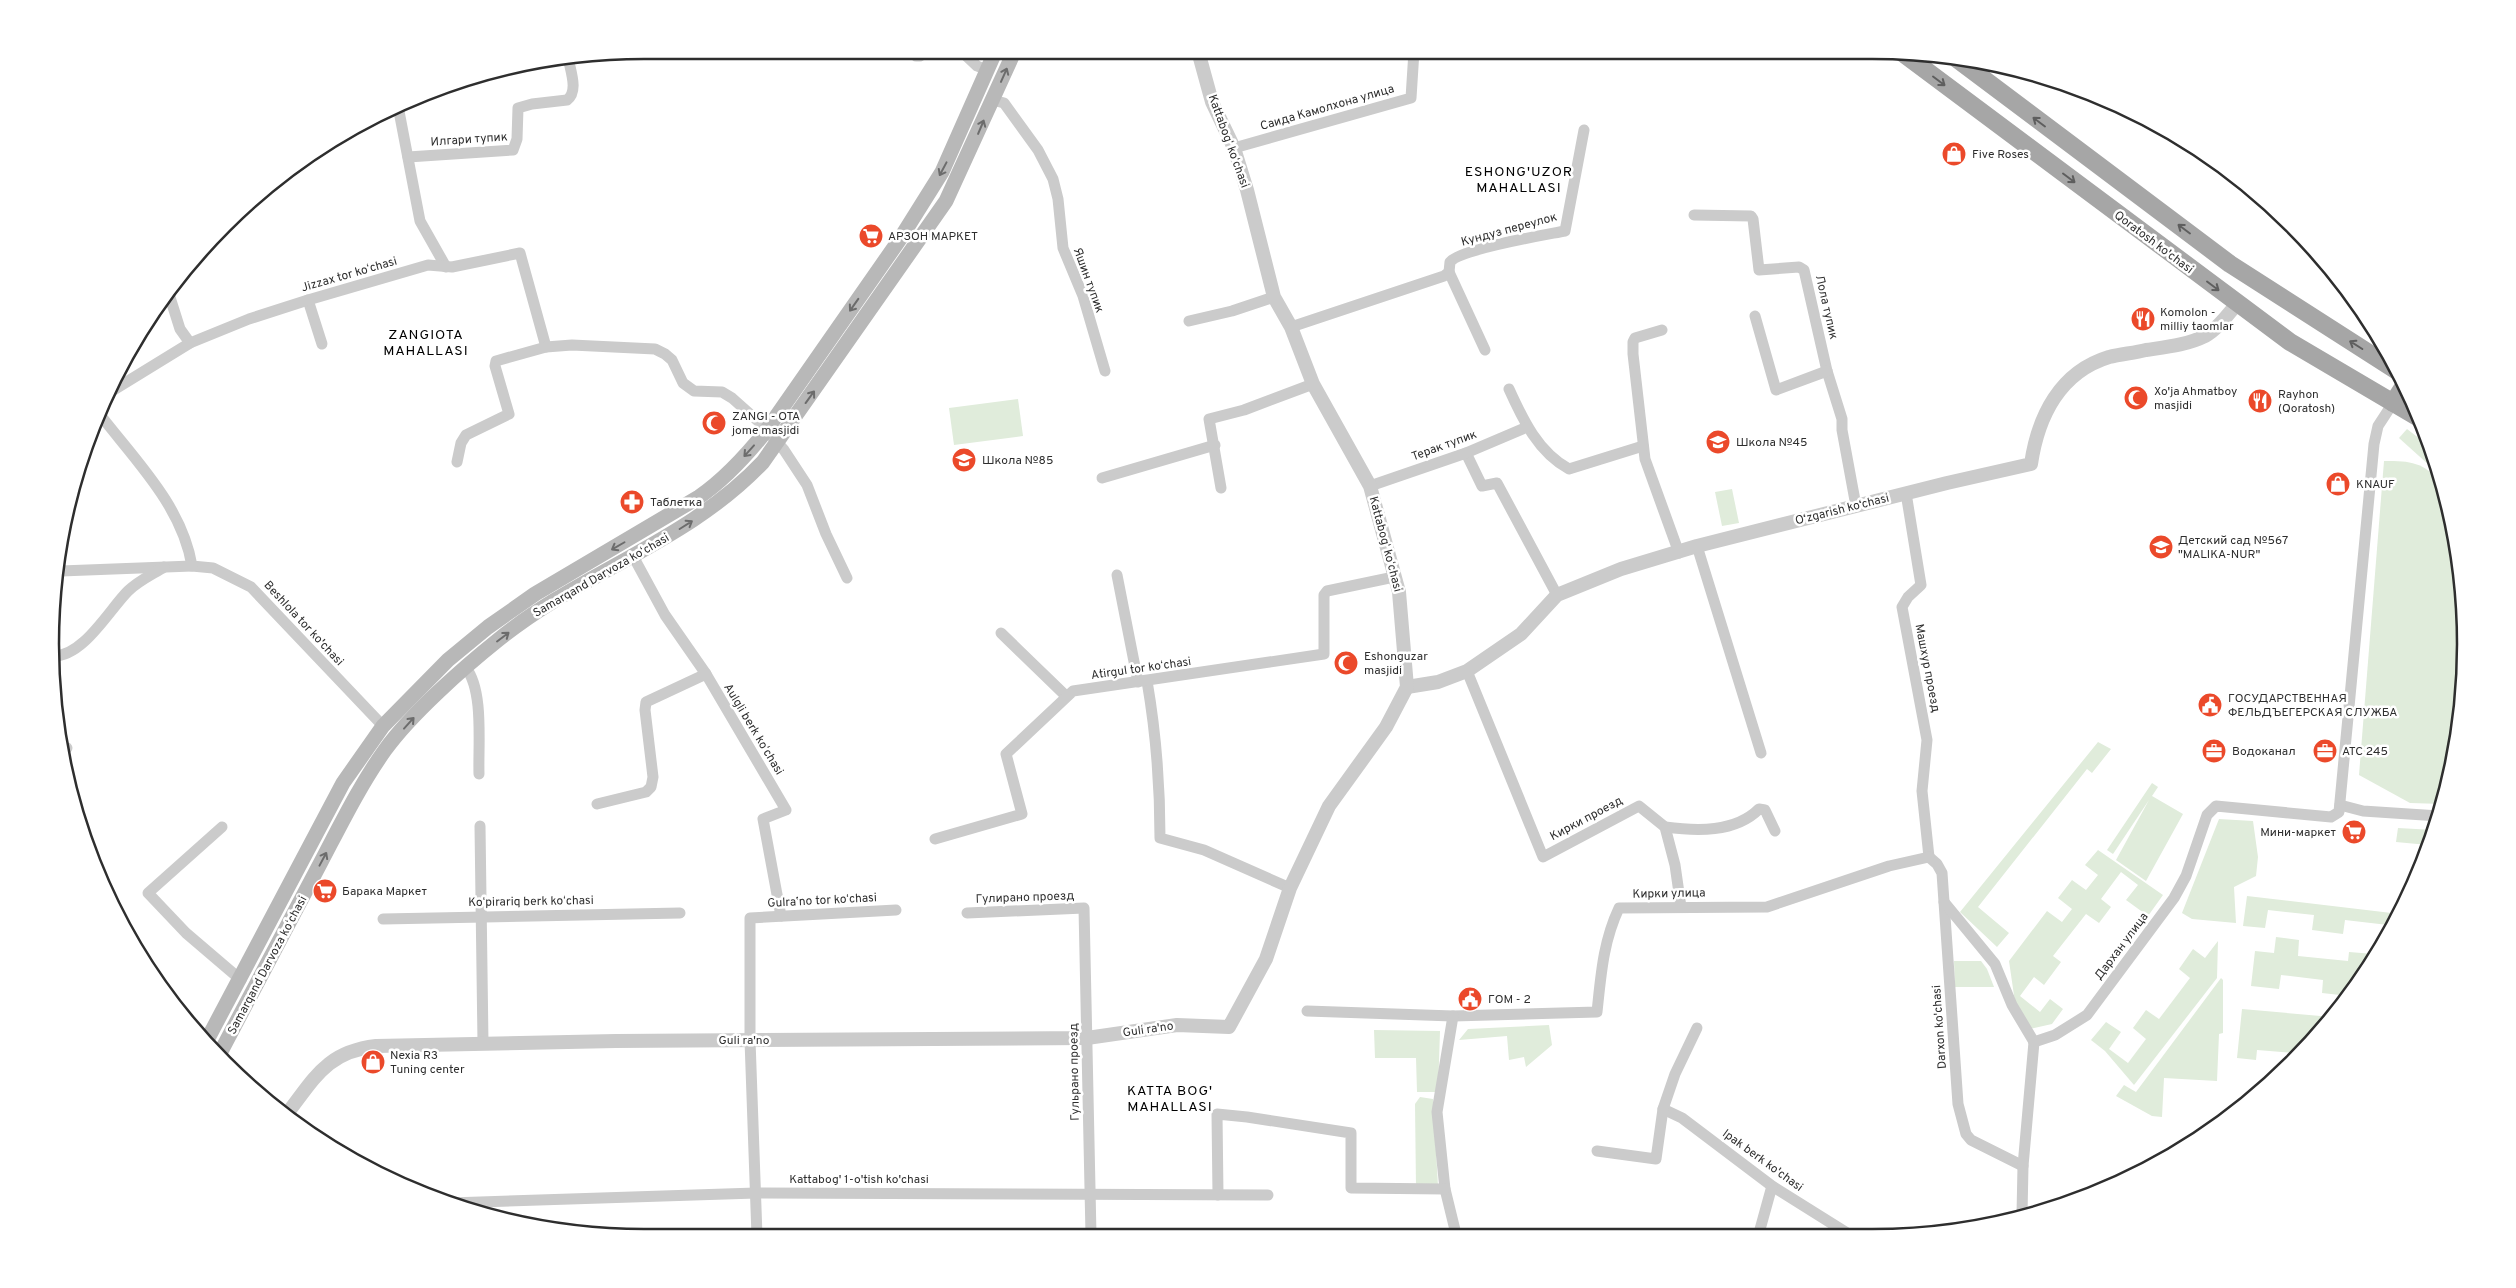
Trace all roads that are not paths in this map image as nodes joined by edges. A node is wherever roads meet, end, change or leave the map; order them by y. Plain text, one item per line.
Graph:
1 (969, 59) edge
2 (992, 59) edge
3 (1011, 59) edge
4 (1200, 59) edge
5 (1413, 59) edge
6 (1912, 60) edge
7 (569, 64) edge
8 (1968, 67) edge
9 (987, 70) junction
10 (993, 100) junction
11 (399, 112) edge
12 (1584, 130) dead end
13 (1234, 148) junction
14 (408, 157) junction
15 (1694, 215) dead end
16 (900, 239) junction
17 (914, 249) junction
18 (446, 267) junction
19 (1449, 272) junction
20 (2251, 279) junction
21 (1274, 297) junction
22 (171, 300) edge
23 (308, 300) junction
24 (2237, 304) junction
25 (1755, 316) dead end
26 (1189, 321) dead end
27 (1291, 327) junction
28 (1662, 330) dead end
29 (190, 343) junction
30 (322, 344) dead end
31 (546, 347) junction
32 (1485, 350) dead end
33 (2386, 364) edge
34 (1105, 371) dead end
35 (1827, 371) junction
36 (1313, 384) junction
37 (118, 387) edge
38 (1509, 390) dead end
39 (2400, 392) edge
40 (2393, 403) junction
41 (2410, 413) edge
42 (103, 419) edge
43 (1527, 427) junction
44 (766, 431) junction
45 (778, 443) junction
46 (1215, 445) junction
47 (1643, 446) junction
48 (1466, 453) junction
49 (457, 462) dead end
50 (1102, 478) dead end
51 (1370, 486) junction
52 (1221, 488) dead end
53 (1906, 493) junction
54 (1856, 506) junction
55 (1698, 546) junction
56 (1679, 552) junction
57 (633, 556) junction
58 (192, 566) junction
59 (164, 567) junction
60 (64, 571) edge
61 (1116, 575) dead end
62 (1394, 577) junction
63 (847, 578) dead end
64 (1557, 595) junction
65 (1001, 633) dead end
66 (59, 656) edge
67 (466, 668) junction
68 (1467, 671) junction
69 (706, 674) junction
70 (1143, 681) junction
71 (1407, 686) junction
72 (1066, 696) junction
73 (383, 726) junction
74 (1761, 753) dead end
75 (479, 774) dead end
76 (597, 804) dead end
77 (2340, 805) junction
78 (2431, 815) edge
79 (480, 826) dead end
80 (222, 827) dead end
81 (1665, 828) junction
82 (1775, 832) dead end
83 (934, 839) dead end
84 (1929, 857) junction
85 (1290, 888) junction
86 (1944, 902) junction
87 (1681, 907) junction
88 (1084, 908) joint
89 (896, 910) dead end
90 (680, 913) dead end
91 (967, 913) dead end
92 (480, 916) junction
93 (781, 916) junction
94 (383, 918) dead end
95 (241, 980) junction
96 (1307, 1011) dead end
97 (1453, 1016) junction
98 (1697, 1028) dead end
99 (209, 1036) edge
100 (1087, 1038) junction
101 (750, 1040) junction
102 (2034, 1042) junction
103 (483, 1043) junction
104 (222, 1049) edge
105 (1663, 1109) junction
106 (290, 1110) edge
107 (1597, 1151) dead end
108 (2023, 1166) junction
109 (1772, 1186) junction
110 (1445, 1189) junction
111 (756, 1193) junction
112 (1090, 1193) junction
113 (1218, 1194) junction
114 (1268, 1195) dead end
115 (471, 1202) edge
116 (2022, 1209) edge
117 (757, 1229) edge
118 (1091, 1229) edge
119 (1455, 1229) edge
120 (1760, 1229) edge
121 (1841, 1229) edge

1 - 9 street
2 - 9 main road, Samarqand Darvoza koʻchasi
10 -> 3 main road, Samarqand Darvoza koʻchasi
4 - 13 street, Kattabogʻ koʻchasi
5 - 13 street, Саида Камолхона улица
6 -> 24 main road, Qoratosh ko'chasi
7 - 14 street, Илгари тупик
20 -> 8 main road
9 -> 16 main road, Samarqand Darvoza koʻchasi
17 -> 10 main road, Samarqand Darvoza koʻchasi
10 - 34 street, Яшин тупик
11 - 14 street
12 - 19 street, Кундуз переулок
13 - 21 street, Kattabogʻ koʻchasi
14 - 18 street
15 - 35 street, Лола тупик
16 - 17 main road
16 -> 44 main road, Samarqand Darvoza koʻchasi
45 -> 17 main road, Samarqand Darvoza koʻchasi
18 - 23 street, Jizzax tor koʻchasi
18 - 31 street, Jizzax tor koʻchasi
19 - 27 street, Кундуз переулок
19 - 32 street
20 - 24 main road
33 -> 20 main road
21 - 26 street
21 - 27 street, Kattabogʻ koʻchasi
22 - 29 street
23 - 29 street, Jizzax tor koʻchasi
23 - 30 street
24 - 40 main road, Qoratosh ko'chasi
24 - 53 street, O‘zgarish ko‘chasi
25 - 35 street
27 - 36 street, Kattabogʻ koʻchasi
28 - 47 street
29 - 37 street, Jizzax tor koʻchasi
31 - 44 street
31 - 49 street
35 - 54 street, Лола тупик
36 - 46 street
36 - 51 street, Kattabogʻ koʻchasi
38 - 43 street
39 - 40 main road
40 - 41 main road, Qoratosh ko'chasi
40 - 77 street
42 - 58 street
43 - 47 street
43 - 48 street, Терак тупик
44 - 45 street
44 -> 73 main road, Samarqand Darvoza koʻchasi
57 -> 45 main road, Samarqand Darvoza koʻchasi
45 - 63 street
46 - 50 street
46 - 52 street
47 - 56 street
48 - 51 street, Терак тупик
48 - 64 street
51 - 62 street, Kattabogʻ koʻchasi
53 - 54 street, O‘zgarish ko‘chasi
53 - 84 street, Машхур проезд
54 - 55 street, O‘zgarish ko‘chasi
55 - 56 street, O‘zgarish ko‘chasi
55 - 74 street
56 - 64 street, O‘zgarish ko‘chasi
67 -> 57 main road, Samarqand Darvoza koʻchasi
57 - 69 street, Aulgli berk koʻchasi
58 - 59 street, Beshlola tor ko'chasi
58 - 73 street, Beshlola tor ko'chasi
59 - 60 street, Beshlola tor ko'chasi
59 - 66 street
61 - 70 street
62 - 70 street, Atirgul tor koʻchasi
62 - 71 street, Kattabogʻ koʻchasi
64 - 68 street, O‘zgarish ko‘chasi
65 - 72 street
67 - 75 street
104 -> 67 main road, Samarqand Darvoza koʻchasi
68 - 71 street, O‘zgarish ko‘chasi
68 - 81 street, Кирки проезд
69 - 76 street
69 - 93 street, Aulgli berk koʻchasi
70 - 72 street, Atirgul tor koʻchasi
70 - 85 street
71 - 85 street
72 - 83 street, Atirgul tor koʻchasi
73 - 95 main road, Samarqand Darvoza koʻchasi
77 - 78 street
77 - 102 street, Дархан улица
79 - 92 street
80 - 95 street
81 - 82 street
81 - 87 street
84 - 86 street, Darxon ko'chasi
84 - 87 street, Кирки улица
85 - 100 street, Guli ra'no
86 - 102 street
86 - 108 street, Darxon ko'chasi
87 - 97 street, Кирки улица
88 - 91 street, Гулирано проезд
88 - 100 street, Гульрано проезд
89 - 93 street, Gulraʼno tor koʻchasi
90 - 92 street, Koʻpirariq berk koʻchasi
92 - 94 street, Koʻpirariq berk koʻchasi
92 - 103 street
93 - 101 street, Gulraʼno tor koʻchasi
95 - 99 main road, Samarqand Darvoza koʻchasi
96 - 97 street, Кирки улица
97 - 110 street
98 - 105 street
100 - 101 street, Guli ra'no
100 - 112 street, Гульрано проезд
101 - 103 street, Guli ra'no
101 - 111 street
102 - 108 street
103 - 106 street, Guli ra'no
105 - 107 street
105 - 109 street, Ipak berk ko'chasi
108 - 116 street
109 - 120 street
109 - 121 street, Ipak berk ko'chasi
110 - 113 street
110 - 119 street
111 - 112 street, Kattabog' 1-o'tish ko'chasi
111 - 115 street, Kattabog' 1-o'tish ko'chasi
111 - 117 street
112 - 113 street, Kattabog' 1-o'tish ko'chasi
112 - 118 street, Гульрано проезд
113 - 114 street, Kattabog' 1-o'tish ko'chasi

